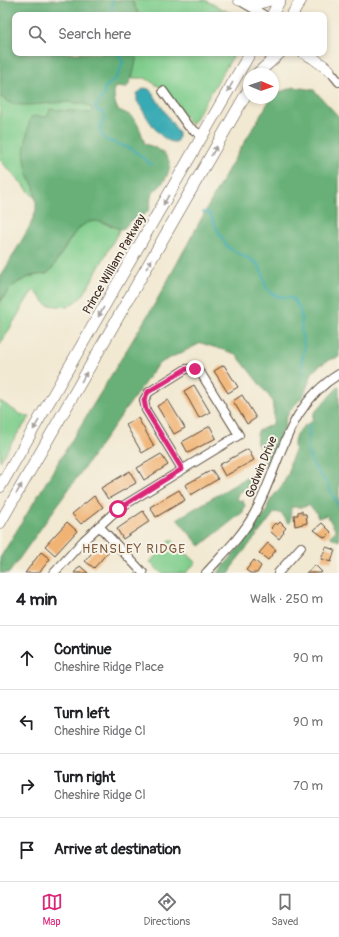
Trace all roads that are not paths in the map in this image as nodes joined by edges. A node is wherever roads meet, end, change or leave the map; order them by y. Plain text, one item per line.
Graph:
1 (238, 0) edge
2 (271, 0) edge
3 (280, 0) edge
4 (301, 0) edge
5 (259, 12) edge
6 (274, 12) edge
7 (294, 12) edge
8 (248, 56) edge
9 (268, 56) edge
10 (277, 56) edge
11 (309, 56) edge
12 (316, 56) edge
13 (261, 68) edge
14 (264, 68) edge
15 (329, 70) junction
16 (339, 82) edge
17 (163, 91) dead end
18 (243, 99) edge
19 (202, 136) junction
20 (339, 374) edge
21 (182, 469) junction
22 (0, 487) edge
23 (0, 523) edge
24 (99, 526) junction
25 (301, 547) dead end
26 (54, 573) edge
27 (143, 573) edge
28 (206, 573) edge
29 (278, 573) edge

1 - 2 highway
1 - 5 street
3 - 6 highway
4 - 7 highway
8 -> 19 highway, Prince William Parkway
9 - 13 highway
10 - 14 highway
11 - 15 highway
12 - 15 street
15 - 16 street
17 - 19 street
23 -> 18 highway
19 -> 22 highway, Prince William Parkway
20 - 28 street, Godwin Drive
21 - 21 street
21 - 24 street
24 - 26 street
24 - 27 street
25 - 29 street

